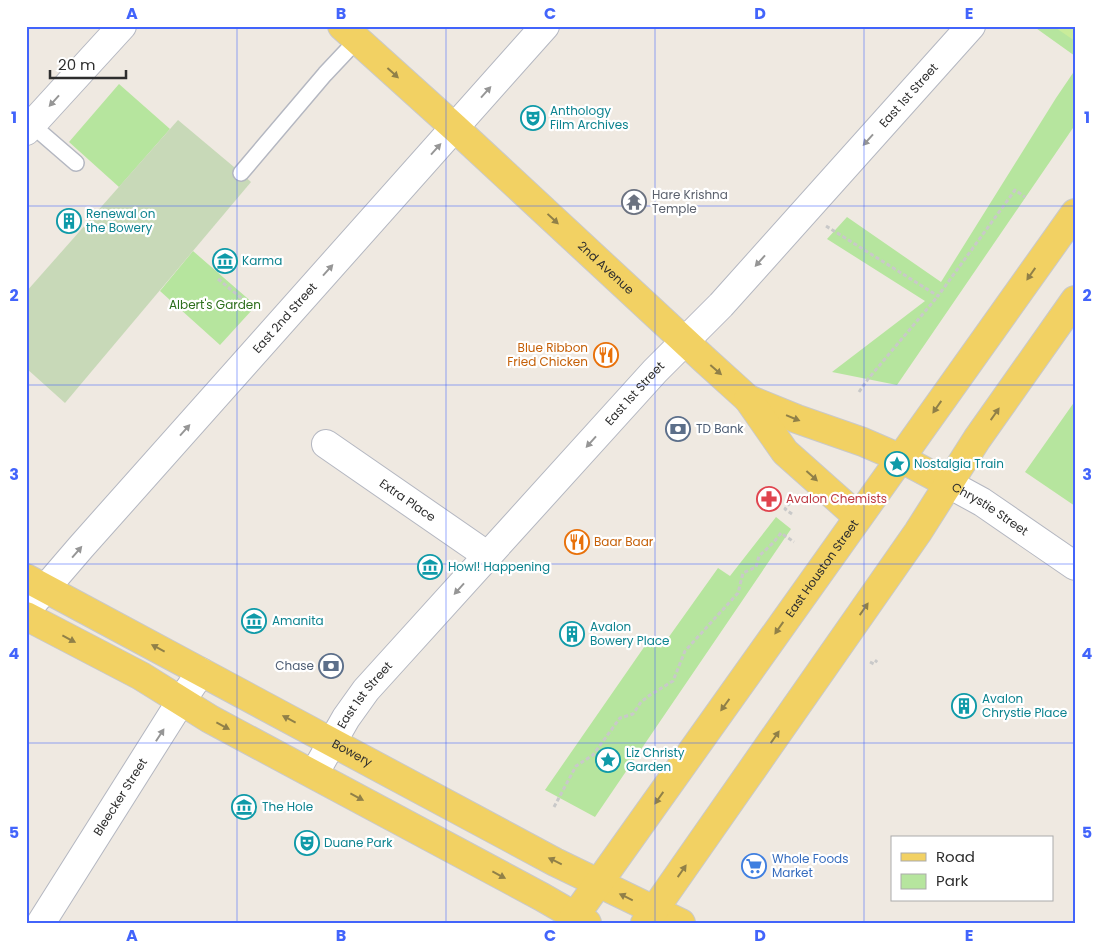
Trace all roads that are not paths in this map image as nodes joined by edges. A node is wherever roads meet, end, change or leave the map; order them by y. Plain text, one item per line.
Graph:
1 (122, 26) edge
2 (545, 26) edge
3 (971, 26) edge
4 (350, 33) edge
5 (29, 128) edge
6 (454, 128) junction
7 (76, 163) dead end
8 (241, 172) dead end
9 (1070, 231) edge
10 (1075, 300) edge
11 (685, 341) junction
12 (748, 399) junction
13 (326, 444) dead end
14 (900, 458) junction
15 (949, 484) junction
16 (858, 518) junction
17 (488, 556) junction
18 (1075, 566) edge
19 (36, 583) edge
20 (26, 611) edge
21 (26, 616) edge
22 (201, 672) junction
23 (181, 701) junction
24 (332, 742) junction
25 (314, 774) junction
26 (598, 883) junction
27 (649, 917) edge
28 (577, 920) edge
29 (41, 923) edge
30 (681, 923) edge

1 -> 5 street
6 -> 2 street, East 2nd Street
3 -> 11 street, East 1st Street
4 -> 6 main road, 2nd Avenue
4 - 8 lane
5 - 7 lane
6 -> 11 main road, 2nd Avenue
19 -> 6 street, East 2nd Street
9 -> 14 main road, East Houston Street
15 -> 10 main road
11 -> 12 main road, 2nd Avenue
11 -> 17 street, East 1st Street
12 -> 14 main road, 2nd Avenue
12 -> 16 main road
13 - 17 street, Extra Place
14 - 15 main road, Chrystie Street
14 - 16 main road, East Houston Street
15 - 18 street, Chrystie Street
27 -> 15 main road
16 -> 26 main road, East Houston Street
17 -> 24 street, East 1st Street
19 - 20 street, East 2nd Street
22 -> 19 main road, Bowery
21 -> 23 main road
22 - 23 street, Bleecker Street
24 -> 22 main road, Bowery
23 -> 25 main road
29 -> 23 street, Bleecker Street
24 - 25 street, East 1st Street
26 -> 24 main road, Bowery
25 -> 28 main road
27 -> 26 main road, Bowery
26 - 28 main road, East Houston Street
27 - 30 main road, Bowery

